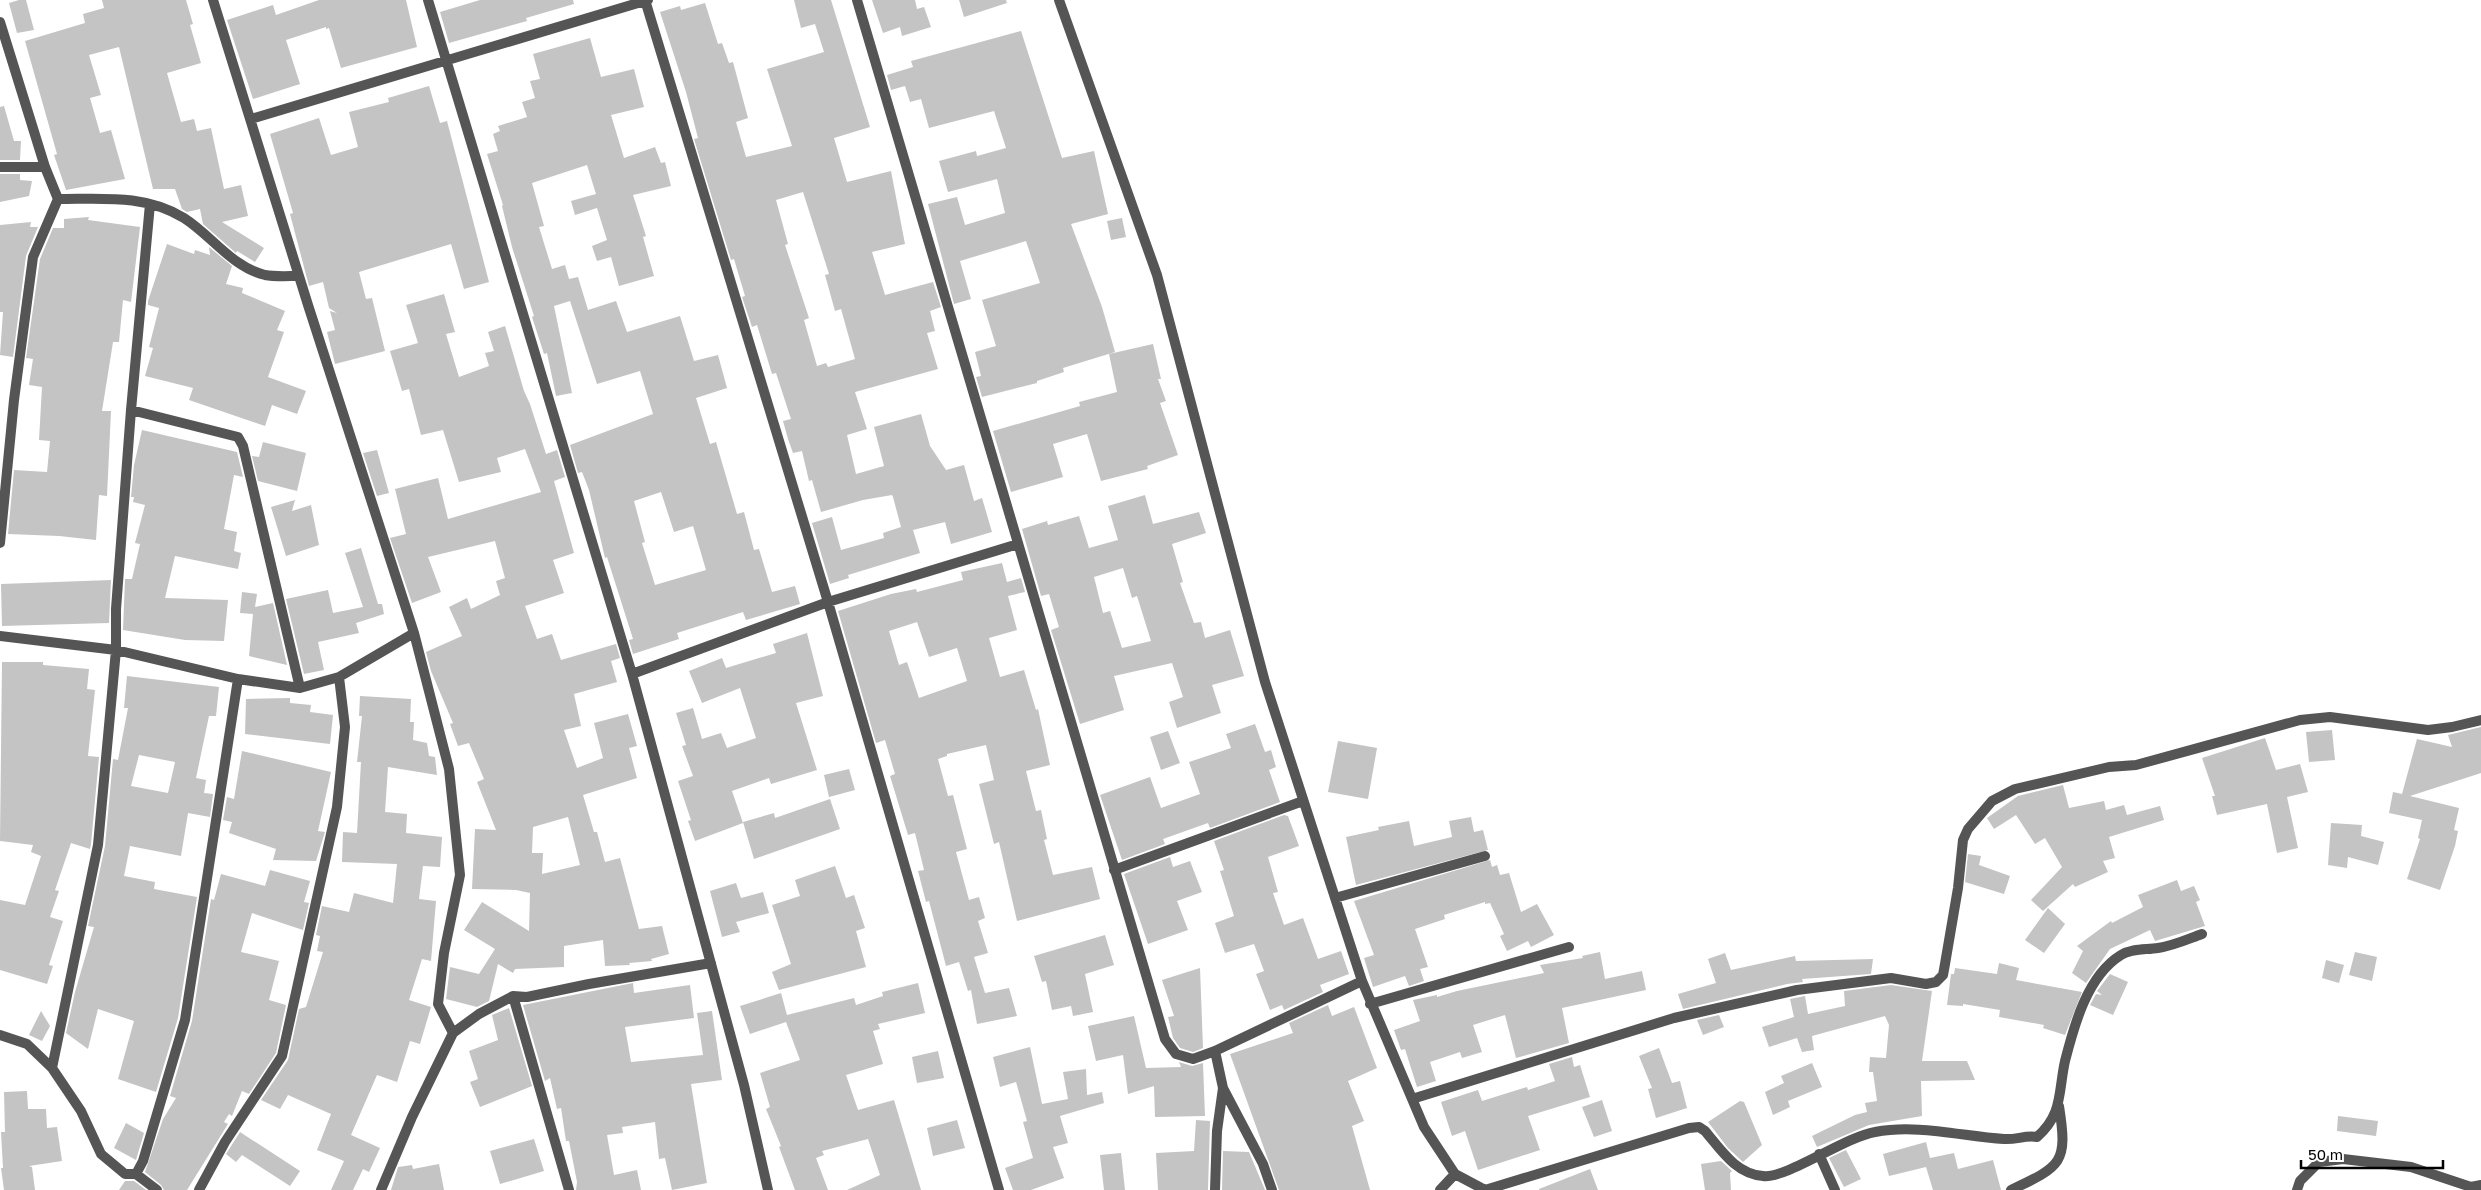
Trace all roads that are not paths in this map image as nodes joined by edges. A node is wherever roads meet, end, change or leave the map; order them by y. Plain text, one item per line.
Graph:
1 (213, 0) edge
2 (428, 0) edge
3 (646, 0) edge
4 (858, 0) edge
5 (1058, 0) edge
6 (0, 22) edge
7 (448, 60) junction
8 (252, 119) junction
9 (0, 167) edge
10 (45, 168) junction
11 (58, 199) junction
12 (150, 204) junction
13 (299, 276) junction
14 (131, 410) junction
15 (0, 543) edge
16 (1018, 544) junction
17 (828, 602) junction
18 (414, 633) junction
19 (0, 636) edge
20 (116, 650) junction
21 (632, 674) junction
22 (339, 677) junction
23 (238, 679) junction
24 (300, 688) junction
25 (2481, 720) edge
26 (1303, 801) junction
27 (1485, 856) dead end
28 (1114, 870) junction
29 (1335, 898) junction
30 (2202, 934) dead end
31 (1569, 947) dead end
32 (711, 963) junction
33 (1362, 981) junction
34 (513, 996) junction
35 (1370, 1004) junction
36 (453, 1033) junction
37 (0, 1035) edge
38 (1215, 1051) junction
39 (52, 1068) junction
40 (1222, 1088) junction
41 (1412, 1099) junction
42 (2059, 1106) junction
43 (1819, 1154) junction
44 (136, 1174) junction
45 (1455, 1174) junction
46 (2481, 1185) edge
47 (157, 1190) edge
48 (199, 1190) edge
49 (381, 1190) edge
50 (568, 1190) edge
51 (768, 1190) edge
52 (999, 1190) edge
53 (1215, 1190) edge
54 (1272, 1190) edge
55 (1440, 1190) edge
56 (1485, 1190) edge
57 (1835, 1190) edge
58 (2011, 1190) edge
59 (2297, 1190) edge

1 - 8 street
2 - 7 street
3 - 7 street
3 - 17 street
4 - 16 street
5 - 26 street
6 - 10 street
7 - 8 street
7 - 21 street
8 - 13 street
9 - 10 street
10 - 11 street
11 - 12 street
11 - 15 street
12 - 13 street
12 - 14 street
13 - 18 street
14 - 20 street
14 - 24 street
16 - 17 street
16 - 28 street
17 - 21 street
17 - 52 street
18 - 22 street
18 - 36 street
19 - 20 street
20 - 23 street
20 - 39 street
21 - 32 street
22 - 24 street
22 - 48 street
23 - 24 street
23 - 44 street
25 - 41 street
26 - 28 street
26 - 29 street
27 - 29 street
28 - 38 street
29 - 33 street
30 - 42 street
31 - 35 street
32 - 34 street
32 - 51 street
33 - 35 street
33 - 38 street
34 - 36 street
34 - 50 street
35 - 41 street
36 - 49 street
37 - 39 street
38 - 40 street
39 - 44 street
40 - 53 street
40 - 54 street
41 - 45 street
42 - 43 street
42 - 58 street
43 - 56 street
43 - 57 street
44 - 47 street
45 - 55 street
45 - 56 street
46 - 59 street

